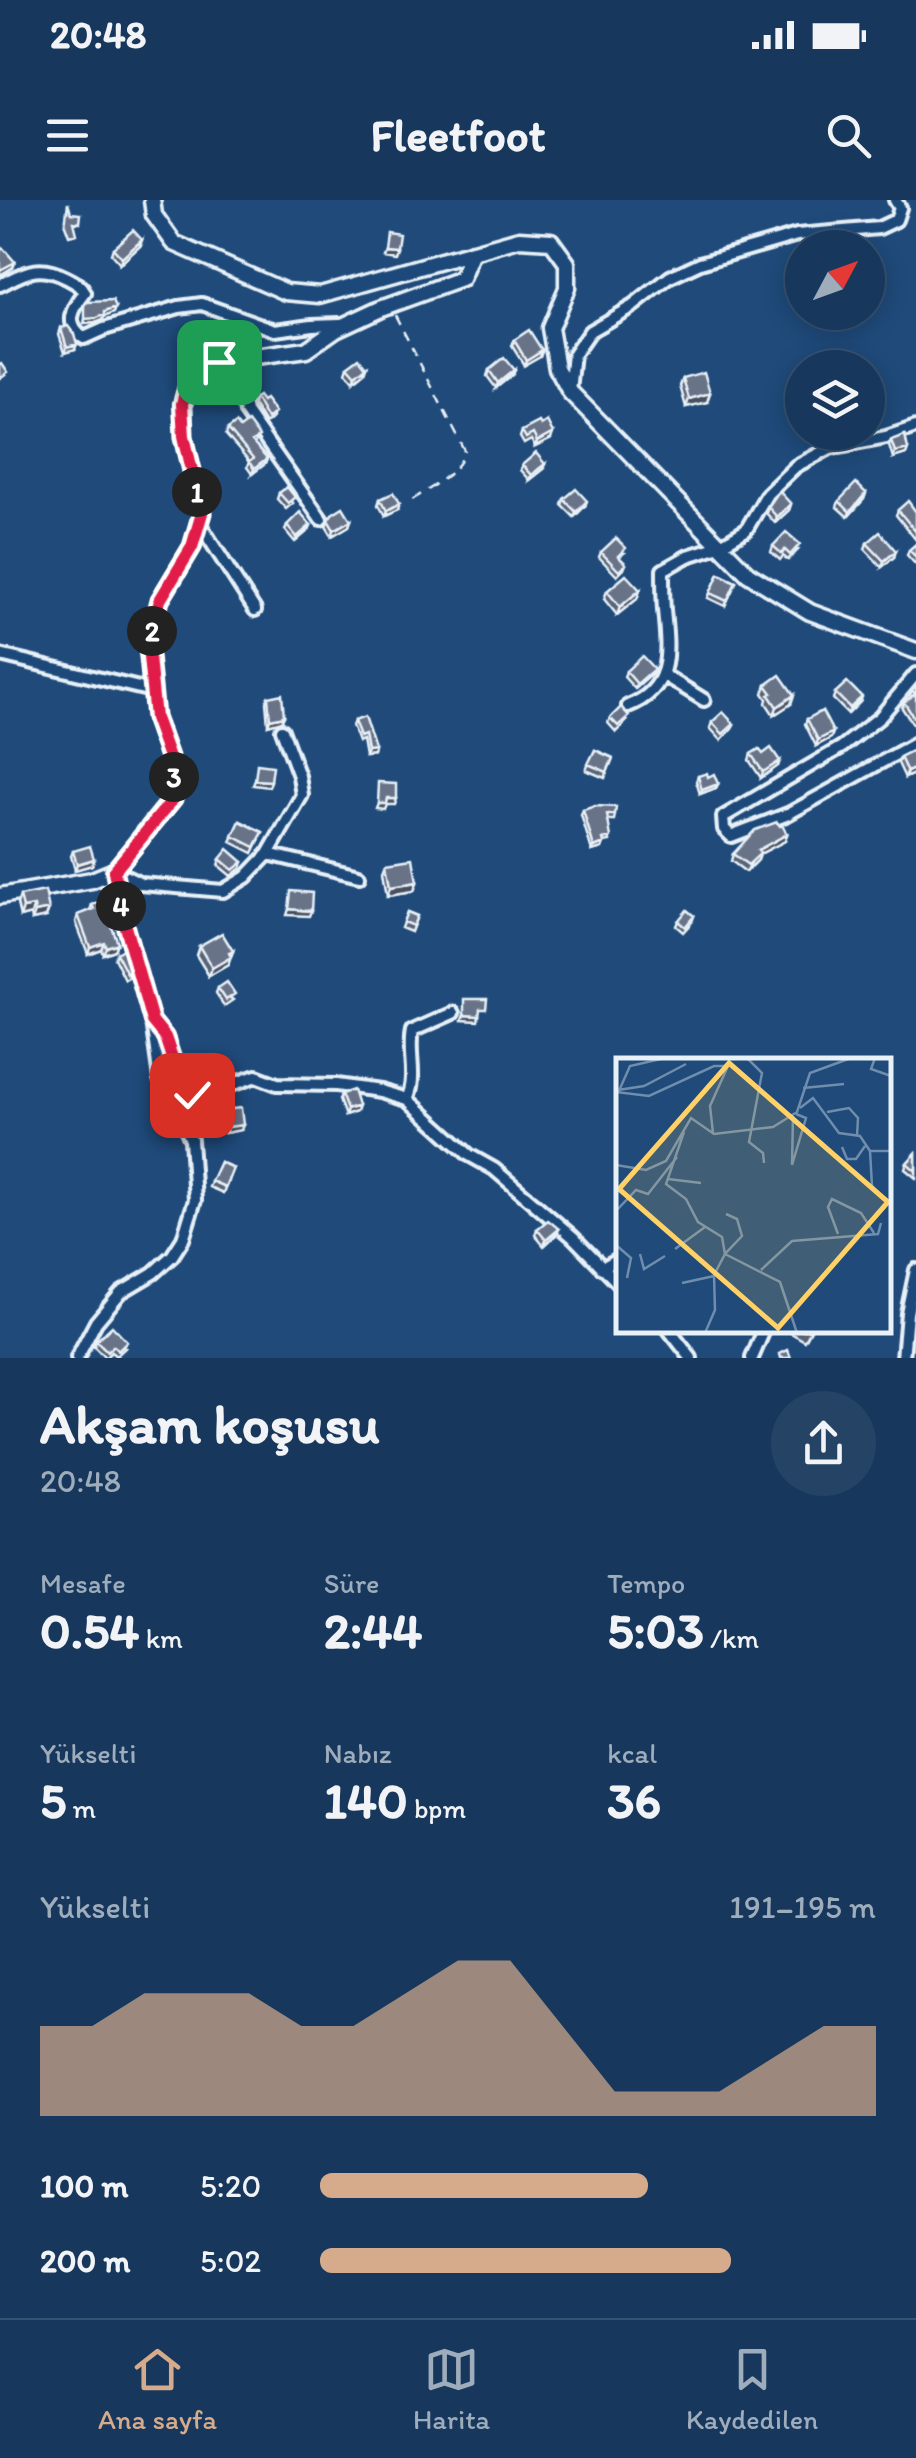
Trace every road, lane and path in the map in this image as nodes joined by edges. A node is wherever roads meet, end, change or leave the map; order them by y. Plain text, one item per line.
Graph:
1 (152, 200) edge
2 (896, 202) edge
3 (916, 204) edge
4 (472, 252) junction
5 (0, 285) edge
6 (390, 305) junction
7 (346, 324) junction
8 (219, 362) junction
9 (570, 392) junction
10 (916, 427) edge
11 (409, 502) dead end
12 (321, 518) dead end
13 (199, 523) junction
14 (719, 546) junction
15 (256, 610) dead end
16 (916, 651) edge
17 (0, 655) edge
18 (662, 674) junction
19 (916, 674) edge
20 (152, 691) junction
21 (704, 700) dead end
22 (628, 706) dead end
23 (282, 730) dead end
24 (916, 744) edge
25 (268, 854) junction
26 (114, 871) junction
27 (358, 876) dead end
28 (0, 896) edge
29 (452, 1013) dead end
30 (152, 1021) junction
31 (407, 1099) junction
32 (616, 1260) edge
33 (602, 1268) junction
34 (916, 1270) edge
35 (616, 1281) edge
36 (671, 1333) edge
37 (763, 1333) edge
38 (80, 1356) edge
39 (692, 1358) edge
40 (752, 1358) edge
41 (903, 1358) edge

1 - 4 street
2 - 3 street
2 - 9 street
4 - 6 street
4 - 9 street
5 - 7 street
6 - 7 street
6 - 11 path
7 - 8 street
8 - 12 street
8 - 13 street
9 - 14 street
10 - 14 street
13 - 15 street
13 - 20 street
14 - 16 street
14 - 18 street
17 - 20 street
18 - 21 street
18 - 22 street
19 - 24 street
20 - 26 street
23 - 25 street
25 - 26 street
25 - 27 street
26 - 28 street
26 - 30 street
29 - 31 street
30 - 31 street
30 - 38 street
31 - 33 street
32 - 33 street
33 - 35 street
34 - 41 street
36 - 39 street
37 - 40 street

